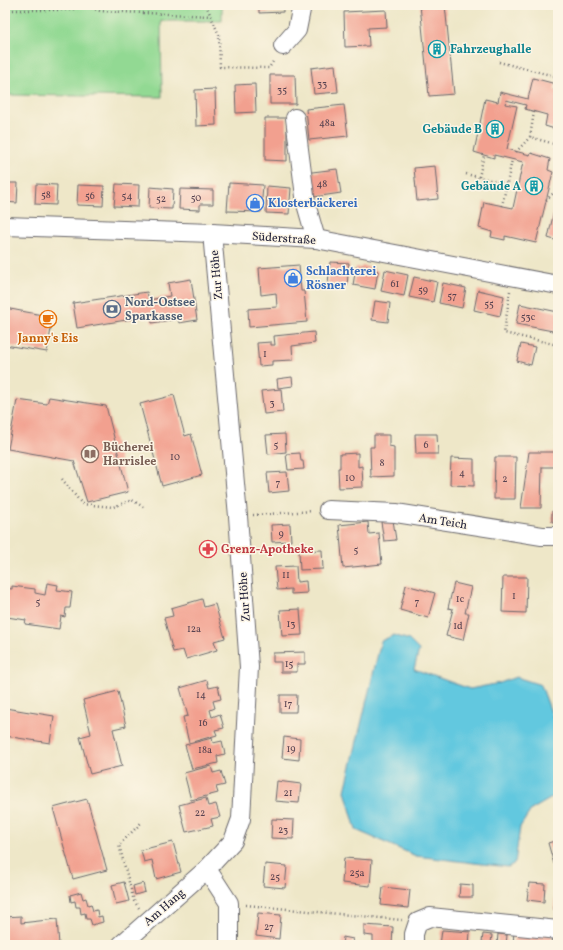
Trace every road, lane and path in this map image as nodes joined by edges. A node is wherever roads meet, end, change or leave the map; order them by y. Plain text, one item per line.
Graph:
1 (81, 5) edge
2 (84, 5) edge
3 (206, 5) edge
4 (302, 5) edge
5 (5, 10) edge
6 (211, 16) junction
7 (283, 46) joint
8 (499, 62) dead end
9 (558, 77) edge
10 (534, 112) dead end
11 (295, 118) dead end
12 (530, 137) junction
13 (558, 145) edge
14 (516, 152) dead end
15 (484, 155) dead end
16 (512, 160) dead end
17 (466, 174) dead end
18 (479, 177) junction
19 (507, 184) junction
20 (558, 189) edge
21 (546, 200) dead end
22 (502, 206) dead end
23 (5, 226) edge
24 (212, 233) junction
25 (316, 239) junction
26 (512, 276) junction
27 (558, 285) edge
28 (558, 345) edge
29 (62, 478) dead end
30 (146, 508) dead end
31 (328, 510) joint
32 (238, 516) junction
33 (558, 536) edge
34 (142, 822) dead end
35 (207, 868) junction
36 (229, 903) junction
37 (148, 921) junction
38 (418, 922) junction
39 (558, 930) edge
40 (121, 945) edge
41 (229, 945) edge
42 (414, 945) edge

1 - 5 path
2 - 6 path
3 - 6 path
4 - 7 street
6 - 7 path
8 - 9 path
10 - 12 path
11 - 25 street
12 - 13 path
12 - 14 path
15 - 18 path
16 - 19 path
17 - 18 path
18 - 19 path
19 - 22 path
20 - 21 path
23 - 24 street, Süderstraße
24 - 25 street, Süderstraße
24 - 32 street, Zur Höhe
25 - 26 street, Süderstraße
26 - 27 street, Süderstraße
26 - 28 path
29 - 30 path
31 - 32 path
31 - 33 street, Am Teich
32 - 35 street, Zur Höhe
34 - 37 path
35 - 36 street
35 - 37 street, Am Hang
36 - 38 path
36 - 41 street
37 - 40 street, Am Hang
38 - 39 street
38 - 42 street

